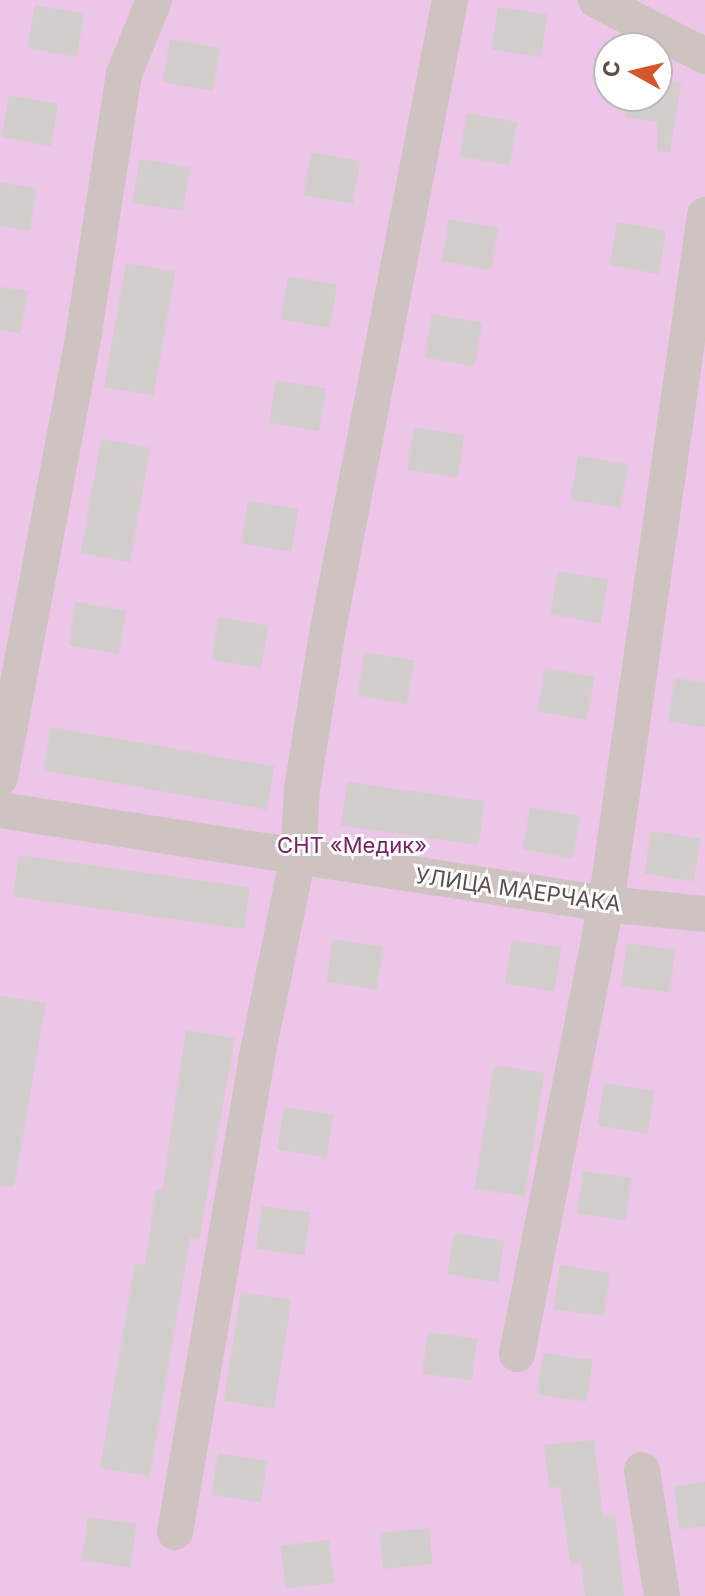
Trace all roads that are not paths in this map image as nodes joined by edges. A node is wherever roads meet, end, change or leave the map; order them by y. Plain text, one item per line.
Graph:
1 (154, 0) edge
2 (450, 0) edge
3 (596, 0) edge
4 (705, 56) edge
5 (705, 215) edge
6 (0, 778) edge
7 (0, 810) edge
8 (298, 856) junction
9 (606, 904) junction
10 (705, 914) edge
11 (517, 1354) dead end
12 (642, 1470) dead end
13 (175, 1532) dead end
14 (662, 1596) edge

1 - 6 street
2 - 8 street
3 - 4 street
5 - 9 street
7 - 8 street, УЛИЦА МАЕРЧАКА
8 - 9 street, УЛИЦА МАЕРЧАКА
8 - 13 street
9 - 10 street, УЛИЦА МАЕРЧАКА
9 - 11 street
12 - 14 street

